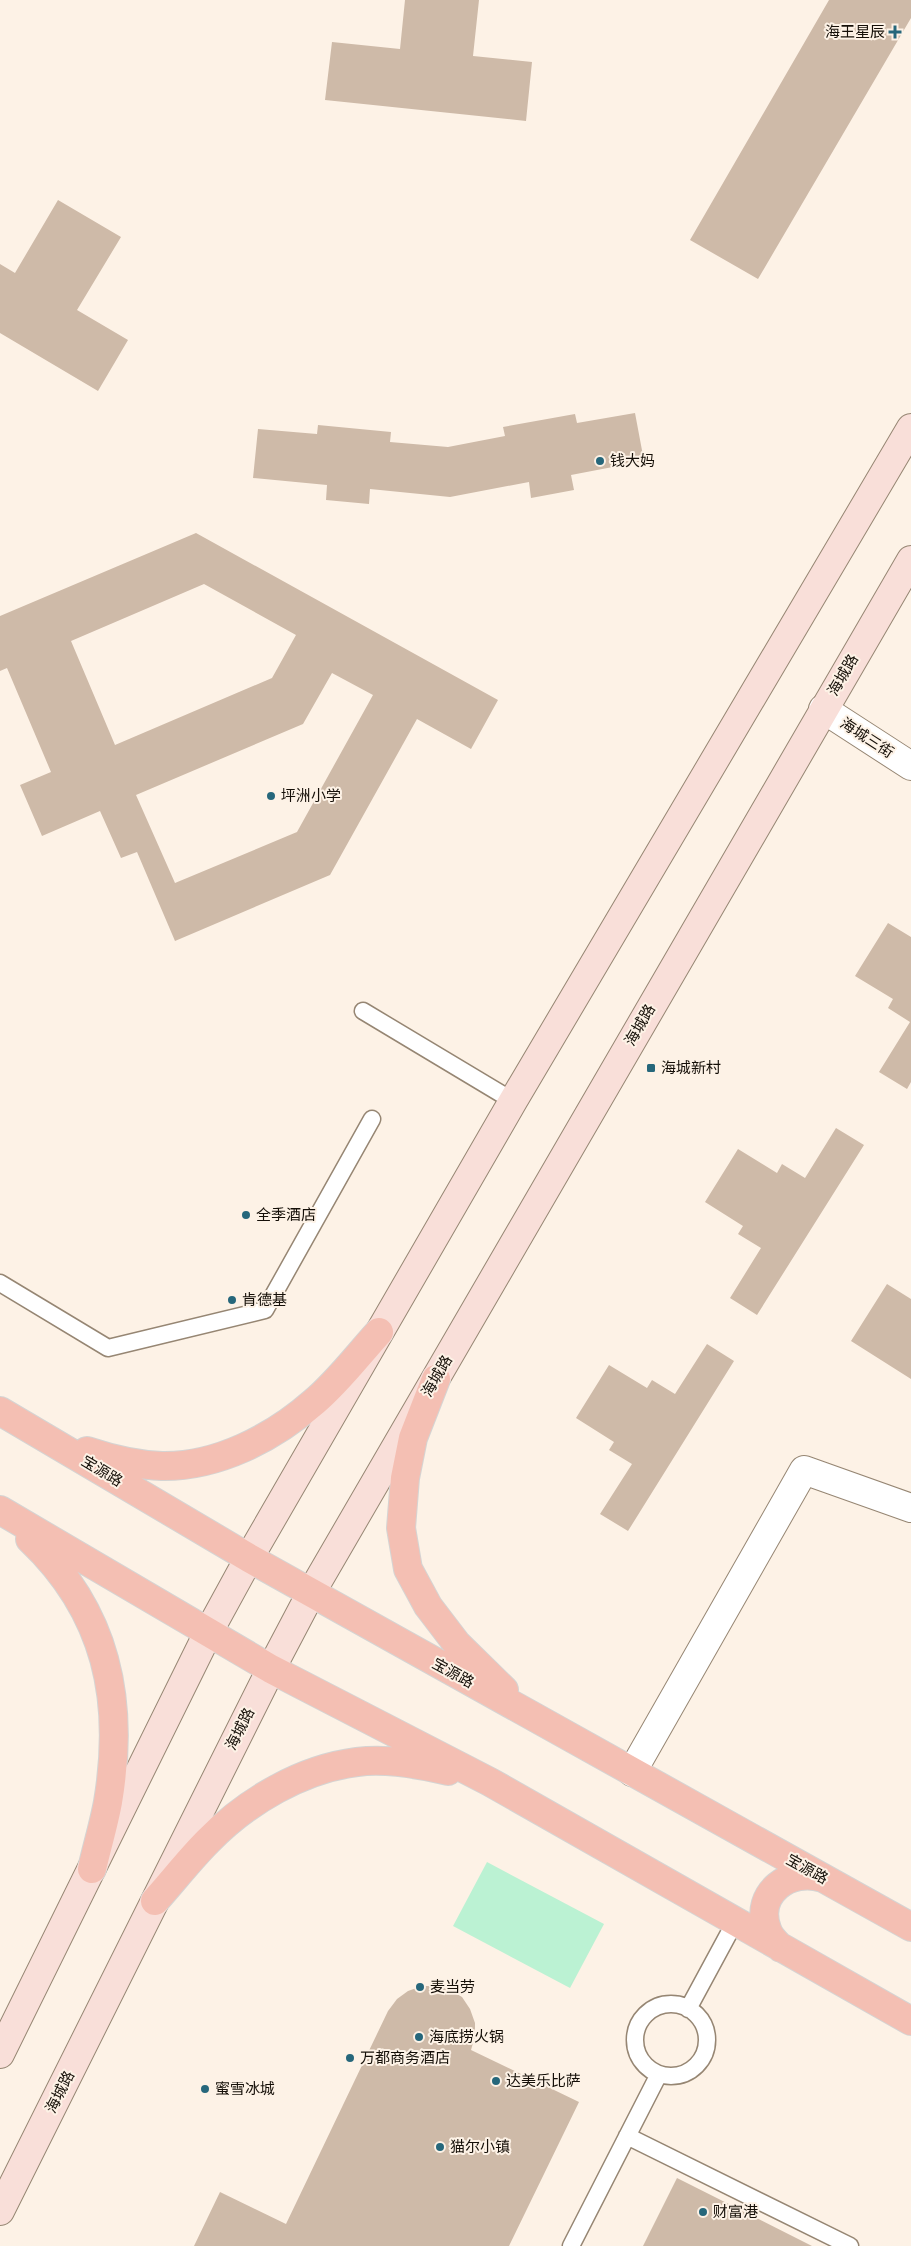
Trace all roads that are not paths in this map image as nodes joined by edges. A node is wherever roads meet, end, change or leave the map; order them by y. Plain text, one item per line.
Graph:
1 (911, 428) edge
2 (911, 560) edge
3 (823, 709) junction
4 (911, 766) edge
5 (363, 1011) dead end
6 (513, 1101) junction
7 (372, 1119) dead end
8 (0, 1282) edge
9 (379, 1332) junction
10 (436, 1379) junction
11 (0, 1411) edge
12 (45, 1438) junction
13 (911, 1508) edge
14 (0, 1511) edge
15 (249, 1558) junction
16 (311, 1593) junction
17 (208, 1633) junction
18 (270, 1669) junction
19 (528, 1714) junction
20 (632, 1772) junction
21 (490, 1782) junction
22 (92, 1869) junction
23 (824, 1878) junction
24 (155, 1901) junction
25 (734, 1922) junction
26 (911, 1927) edge
27 (781, 1948) junction
28 (688, 2009) junction
29 (911, 2021) edge
30 (0, 2054) edge
31 (659, 2074) junction
32 (627, 2136) junction
33 (0, 2211) edge
34 (571, 2246) edge
35 (850, 2246) edge

1 - 6 main road
2 - 3 main road, 海城路
3 - 4 street, 海城三街
3 - 10 main road, 海城路
5 - 6 lane
6 - 9 main road
7 - 8 lane
9 - 12 main road
9 - 15 main road
10 - 16 main road, 海城路
10 - 19 main road
11 - 12 main road, 宝源路
12 - 15 main road, 宝源路
13 - 20 street
14 - 17 main road
14 - 22 main road
15 - 16 main road, 宝源路
15 - 17 main road
16 - 18 main road, 海城路
16 - 19 main road, 宝源路
17 - 18 main road
17 - 22 main road
18 - 21 main road
18 - 24 main road, 海城路
19 - 20 main road, 宝源路
20 - 23 main road, 宝源路
21 - 24 main road
21 - 25 main road
22 - 30 main road
23 - 26 main road, 宝源路
23 - 27 main road
24 - 33 main road, 海城路
25 - 27 main road
25 - 28 lane
27 - 29 main road
28 - 31 lane
28 - 31 lane
31 - 32 lane
32 - 34 lane
32 - 35 lane

